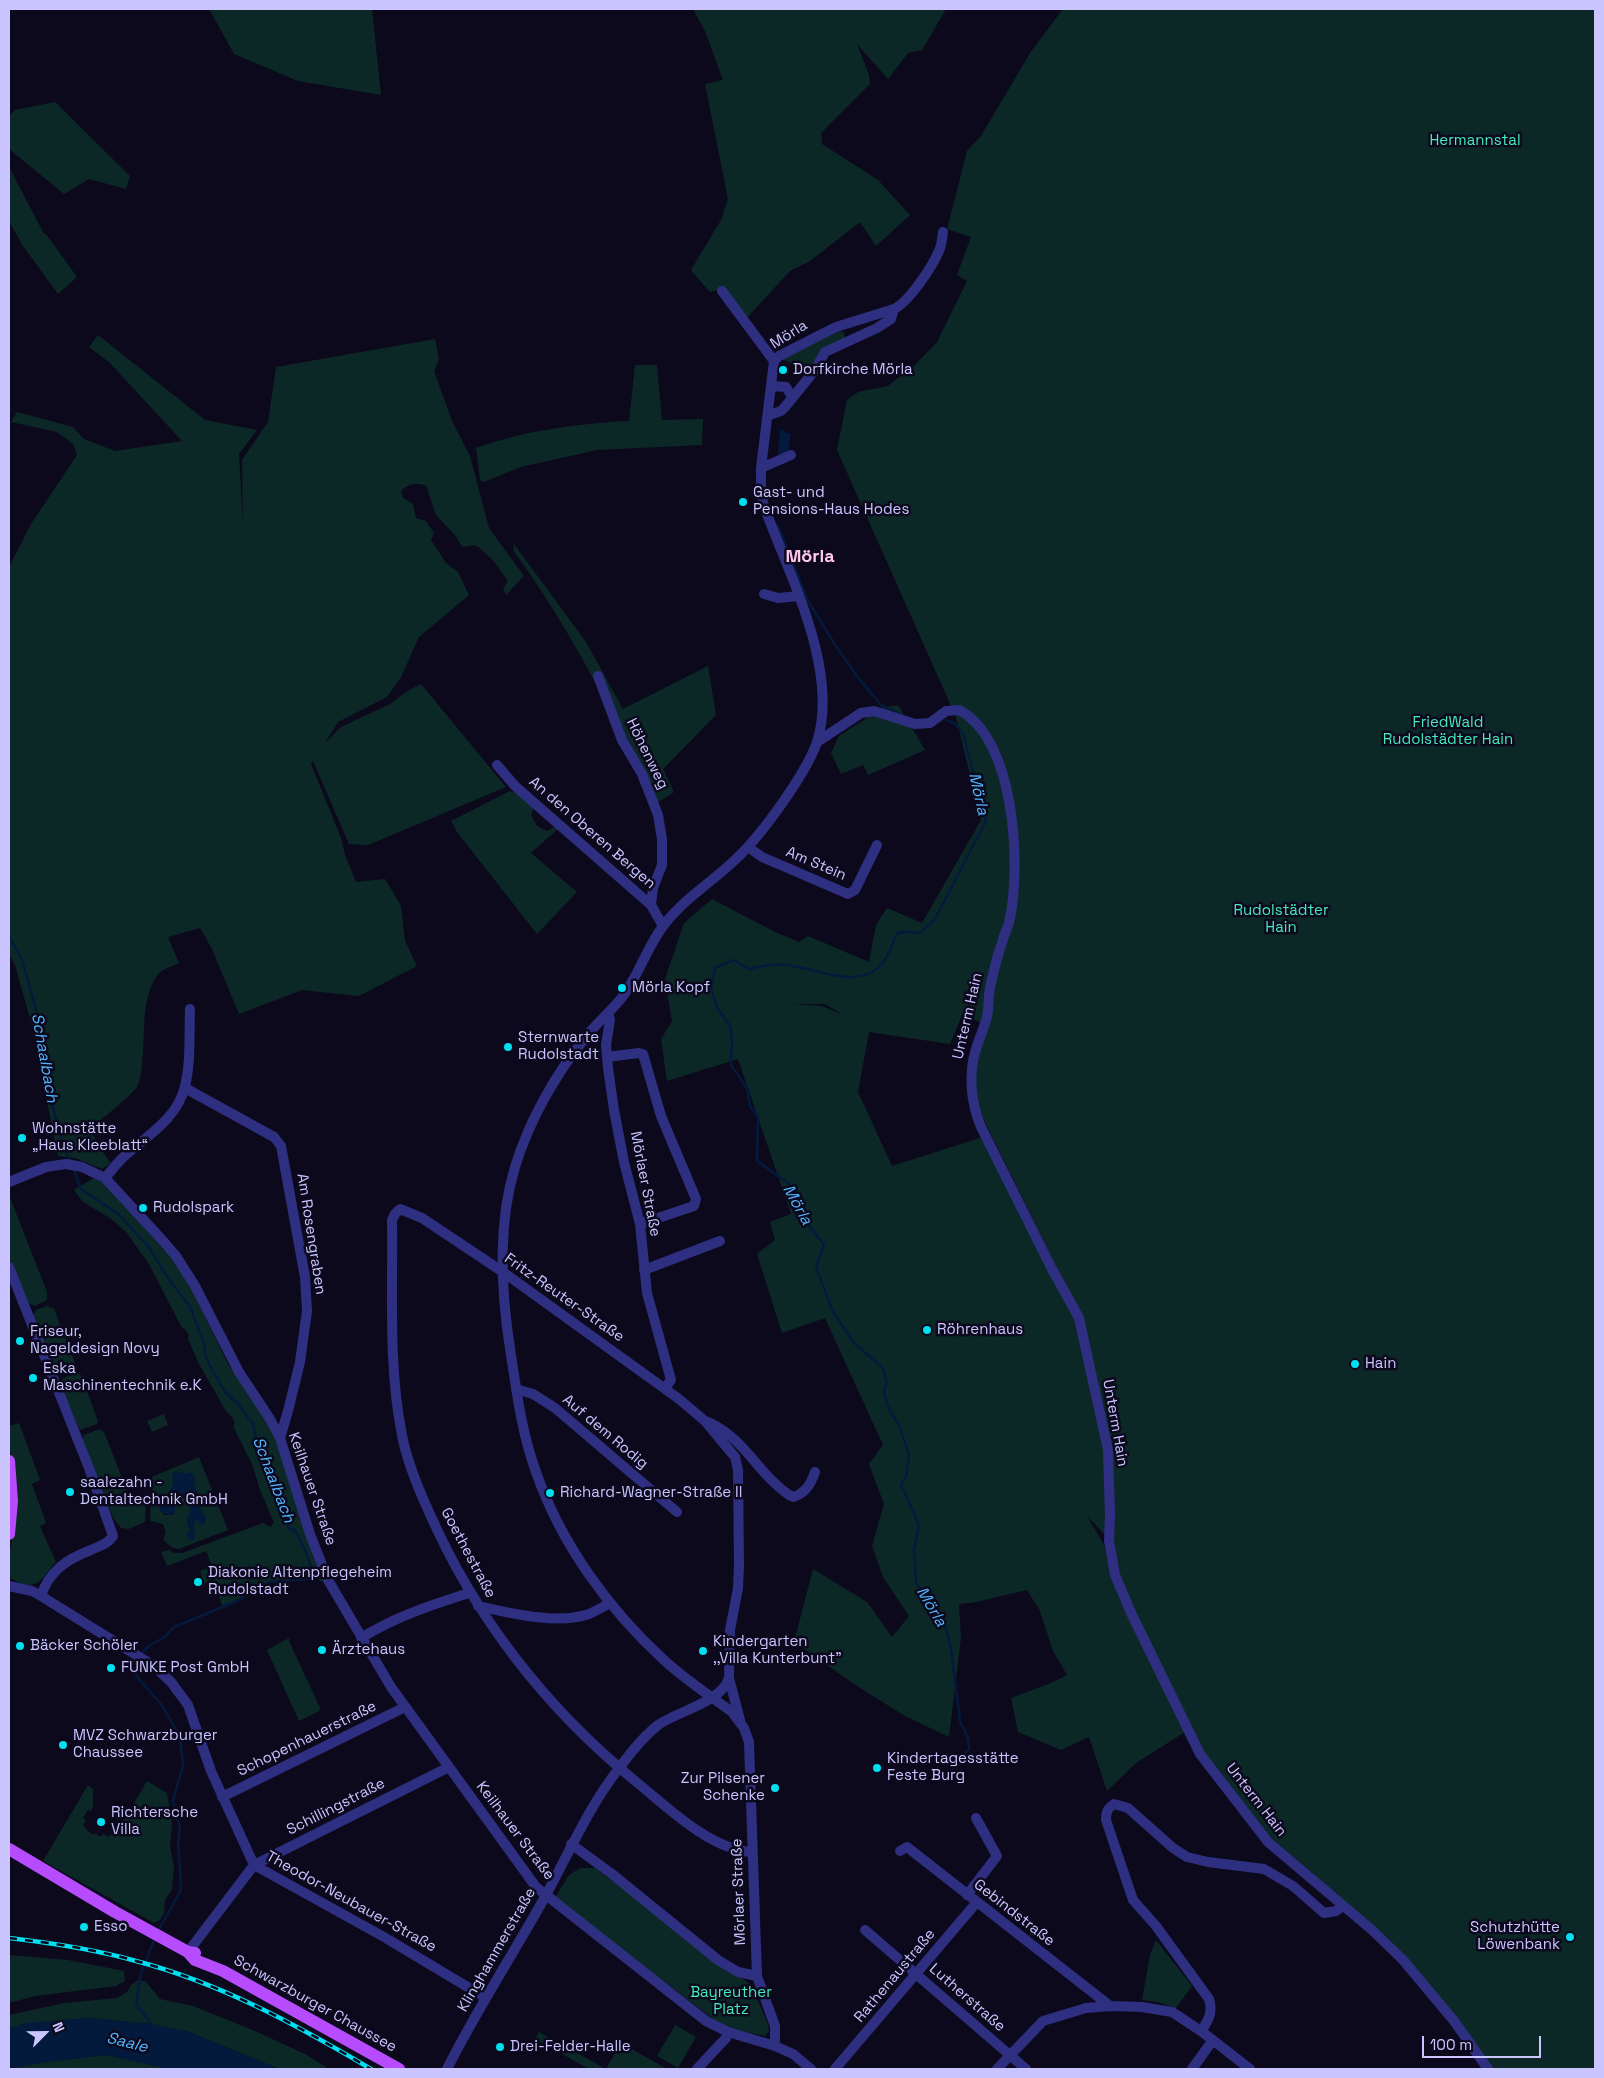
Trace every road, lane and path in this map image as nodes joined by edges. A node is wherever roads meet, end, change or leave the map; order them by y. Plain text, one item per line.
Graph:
1 (943, 232) dead end
2 (722, 291) dead end
3 (894, 309) junction
4 (843, 325) junction
5 (853, 339) junction
6 (774, 361) junction
7 (772, 386) junction
8 (792, 397) junction
9 (769, 416) junction
10 (791, 455) dead end
11 (761, 468) junction
12 (764, 594) dead end
13 (799, 596) junction
14 (598, 676) dead end
15 (946, 711) joint
16 (817, 742) junction
17 (498, 764) dead end
18 (877, 845) dead end
19 (748, 847) junction
20 (651, 905) junction
21 (663, 926) junction
22 (190, 1009) dead end
23 (608, 1013) junction
24 (607, 1057) junction
25 (185, 1088) junction
26 (104, 1178) junction
27 (9, 1182) edge
28 (400, 1209) joint
29 (640, 1224) junction
30 (720, 1241) dead end
31 (9, 1267) edge
32 (644, 1270) junction
33 (503, 1272) junction
34 (665, 1388) junction
35 (516, 1389) junction
36 (705, 1421) junction
37 (280, 1438) junction
38 (9, 1461) edge
39 (815, 1472) dead end
40 (672, 1509) dead end
41 (9, 1534) edge
42 (9, 1586) edge
43 (469, 1593) junction
44 (41, 1596) junction
45 (610, 1603) junction
46 (478, 1606) junction
47 (361, 1638) junction
48 (729, 1678) junction
49 (712, 1698) junction
50 (405, 1706) junction
51 (740, 1721) junction
52 (449, 1767) junction
53 (619, 1768) junction
54 (222, 1797) junction
55 (976, 1818) dead end
56 (572, 1844) junction
57 (10, 1850) edge
58 (900, 1851) dead end
59 (752, 1852) junction
60 (254, 1865) junction
61 (967, 1894) junction
62 (546, 1896) junction
63 (977, 1902) junction
64 (1343, 1906) junction
65 (865, 1930) dead end
66 (188, 1952) junction
67 (918, 1974) junction
68 (757, 1976) junction
69 (1087, 1990) junction
70 (486, 1998) junction
71 (1110, 2006) junction
72 (1086, 2008) junction
73 (1201, 2031) junction
74 (728, 2032) junction
75 (1213, 2040) junction
76 (775, 2046) junction
77 (1010, 2055) junction
78 (400, 2069) edge
79 (447, 2069) edge
80 (697, 2069) edge
81 (811, 2069) edge
82 (835, 2069) edge
83 (997, 2069) edge
84 (1026, 2069) edge
85 (1192, 2069) edge
86 (1250, 2069) edge
87 (1488, 2069) edge

1 - 3 street, Mörla
2 - 6 street
3 - 4 street, Mörla
3 - 5 street, Mörla
4 - 5 street
4 - 6 street, Mörla
5 - 8 street, Mörla
6 - 7 street, Mörla
7 - 8 street
7 - 9 street, Mörla
8 - 9 street, Mörla
9 - 11 street, Mörla
10 - 11 street
11 - 13 street, Mörla
12 - 13 street
13 - 16 street, Mörla
14 - 20 street, Höhenweg
15 - 16 street, Mörla
15 - 64 street, Unterm Hain
16 - 19 street, Mörla
17 - 20 street, An den Oberen Bergen
18 - 19 street, Am Stein
19 - 21 street, Mörla
20 - 21 street, An den Oberen Bergen
21 - 23 street, Mörla
22 - 25 street
23 - 24 street, Mörlaer Straße
23 - 33 street, Mörla
24 - 29 street, Mörlaer Straße
24 - 29 street
25 - 26 street
25 - 37 street, Am Rosengraben
26 - 27 street, Keilhauer Straße
26 - 37 street, Keilhauer Straße
28 - 33 street, Fritz-Reuter-Straße
28 - 43 street, Goethestraße
29 - 32 street, Mörlaer Straße
30 - 32 street
31 - 44 street
32 - 34 street, Mörlaer Straße
33 - 34 street, Fritz-Reuter-Straße
33 - 35 street, Mörla
34 - 36 street, Fritz-Reuter-Straße
35 - 40 street, Auf dem Rodig
35 - 45 street, Mörla
36 - 39 street
36 - 48 street
37 - 47 street, Keilhauer Straße
38 - 41 main road
42 - 44 street, Theodor-Neubauer-Straße
43 - 46 street, Goethestraße
43 - 47 street
44 - 54 street, Theodor-Neubauer-Straße
45 - 46 street
45 - 49 street, Mörla
46 - 53 street, Goethestraße
47 - 50 street, Keilhauer Straße
48 - 49 street
48 - 51 street
49 - 51 street, Mörla
49 - 53 street, Klinghammerstraße
50 - 52 street, Keilhauer Straße
50 - 54 street, Schopenhauerstraße
51 - 59 street, Mörlaer Straße
52 - 60 street, Schillingstraße
52 - 62 street, Keilhauer Straße
53 - 56 street, Klinghammerstraße
53 - 59 street, Goethestraße
54 - 60 street, Theodor-Neubauer-Straße
55 - 61 street
56 - 62 street, Klinghammerstraße
56 - 68 street
57 - 66 main road, Schwarzburger Chaussee
58 - 61 street, Gebindstraße
59 - 68 street, Mörlaer Straße
60 - 66 street, Schillingstraße
60 - 70 street, Theodor-Neubauer-Straße
61 - 63 street, Gebindstraße
62 - 70 street, Klinghammerstraße
62 - 74 street
63 - 67 street, Rathenaustraße
63 - 69 street, Gebindstraße
64 - 73 street
64 - 87 street, Unterm Hain
65 - 67 street, Lutherstraße
66 - 78 main road, Schwarzburger Chaussee
67 - 77 street, Lutherstraße
67 - 82 street, Rathenaustraße
68 - 76 street, Mörlaer Straße
69 - 71 street, Gebindstraße
69 - 72 street
70 - 79 street, Klinghammerstraße
71 - 72 street
71 - 73 street
72 - 77 street
73 - 75 street
74 - 76 street
74 - 80 street
75 - 85 street
75 - 86 street
76 - 81 street
77 - 83 street
77 - 84 street, Lutherstraße

